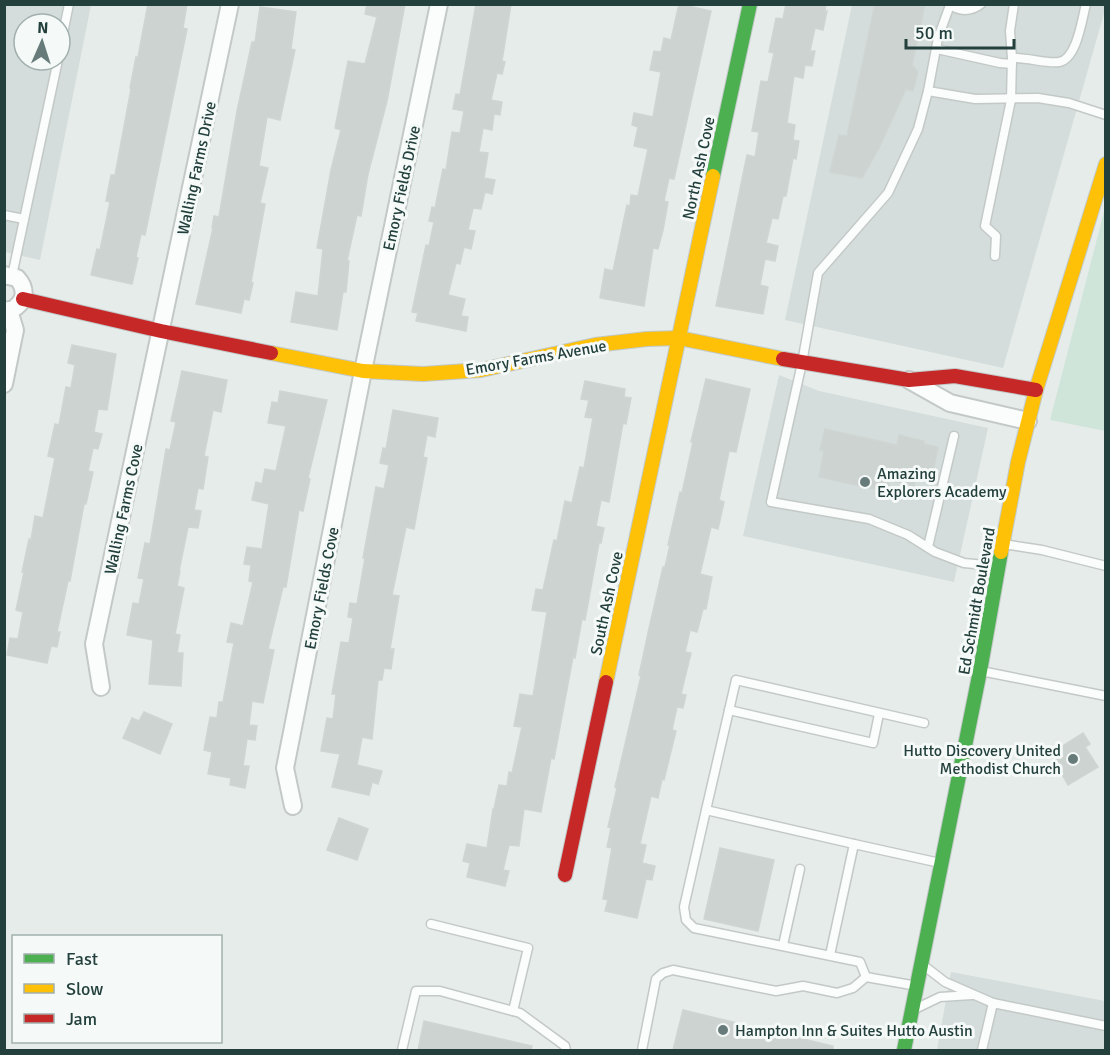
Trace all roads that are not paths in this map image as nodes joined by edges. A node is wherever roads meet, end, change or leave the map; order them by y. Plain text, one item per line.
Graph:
1 (230, 4) edge
2 (439, 4) edge
3 (750, 4) edge
4 (981, 4) edge
5 (1014, 4) edge
6 (1086, 4) edge
7 (949, 5) edge
8 (937, 49) junction
9 (1012, 61) junction
10 (55, 72) edge
11 (928, 91) junction
12 (1011, 100) junction
13 (1106, 115) edge
14 (1106, 164) edge
15 (4, 215) edge
16 (24, 219) junction
17 (995, 256) dead end
18 (8, 275) edge
19 (12, 306) edge
20 (161, 331) junction
21 (679, 338) junction
22 (802, 363) junction
23 (363, 370) junction
24 (909, 380) junction
25 (4, 384) edge
26 (1036, 390) junction
27 (1028, 421) junction
28 (954, 436) dead end
29 (1002, 543) junction
30 (928, 547) junction
31 (1106, 566) edge
32 (998, 567) junction
33 (980, 671) junction
34 (101, 687) dead end
35 (1106, 696) edge
36 (729, 710) junction
37 (879, 714) junction
38 (924, 723) dead end
39 (293, 806) dead end
40 (706, 810) junction
41 (854, 844) junction
42 (942, 863) junction
43 (800, 869) dead end
44 (565, 875) dead end
45 (431, 924) dead end
46 (783, 945) junction
47 (830, 955) junction
48 (922, 964) junction
49 (866, 977) junction
50 (917, 986) junction
51 (974, 995) junction
52 (993, 1003) junction
53 (912, 1010) junction
54 (513, 1011) junction
55 (1106, 1026) edge
56 (402, 1050) edge
57 (566, 1050) edge
58 (642, 1050) edge
59 (904, 1050) edge
60 (982, 1050) edge

1 - 20 street, Walling Farms Drive
2 - 23 street, Emory Fields Drive
3 - 21 street, North Ash Cove
4 - 7 lane
5 - 9 lane
6 - 9 lane
7 - 8 lane
8 - 9 lane
8 - 11 lane
9 - 12 lane
10 - 16 lane
11 - 12 lane
11 - 22 lane
12 - 13 lane
12 - 17 lane
14 - 26 street, Ed Schmidt Boulevard
15 - 16 lane
16 - 18 lane
18 - 19 street
19 - 20 street, Emory Farms Avenue
19 - 25 street
20 - 23 street, Emory Farms Avenue
20 - 34 street, Walling Farms Cove
21 - 22 street, Emory Farms Avenue
21 - 23 street, Emory Farms Avenue
21 - 44 street, South Ash Cove
22 - 24 street, Emory Farms Avenue
22 - 30 lane
23 - 39 street, Emory Fields Cove
24 - 26 street, Emory Farms Avenue
24 - 27 street, Emory Farms Avenue
26 - 27 street, Ed Schmidt Boulevard
27 - 29 street, Ed Schmidt Boulevard
28 - 30 lane
29 - 31 lane
29 - 32 street, Ed Schmidt Boulevard
30 - 32 lane
32 - 33 street, Ed Schmidt Boulevard
33 - 35 lane
33 - 42 street, Ed Schmidt Boulevard
36 - 37 lane
36 - 37 lane
36 - 40 lane
37 - 38 lane
40 - 41 lane
40 - 46 lane
41 - 42 lane
41 - 47 lane
42 - 48 street, Ed Schmidt Boulevard
43 - 46 lane
45 - 54 lane
46 - 47 lane
47 - 49 lane
48 - 50 street, Ed Schmidt Boulevard
48 - 51 lane
49 - 50 lane
49 - 58 lane
50 - 53 street, Ed Schmidt Boulevard
51 - 52 lane
51 - 53 lane
52 - 55 lane
52 - 60 lane
53 - 59 street, Ed Schmidt Boulevard
54 - 56 lane
54 - 57 lane

